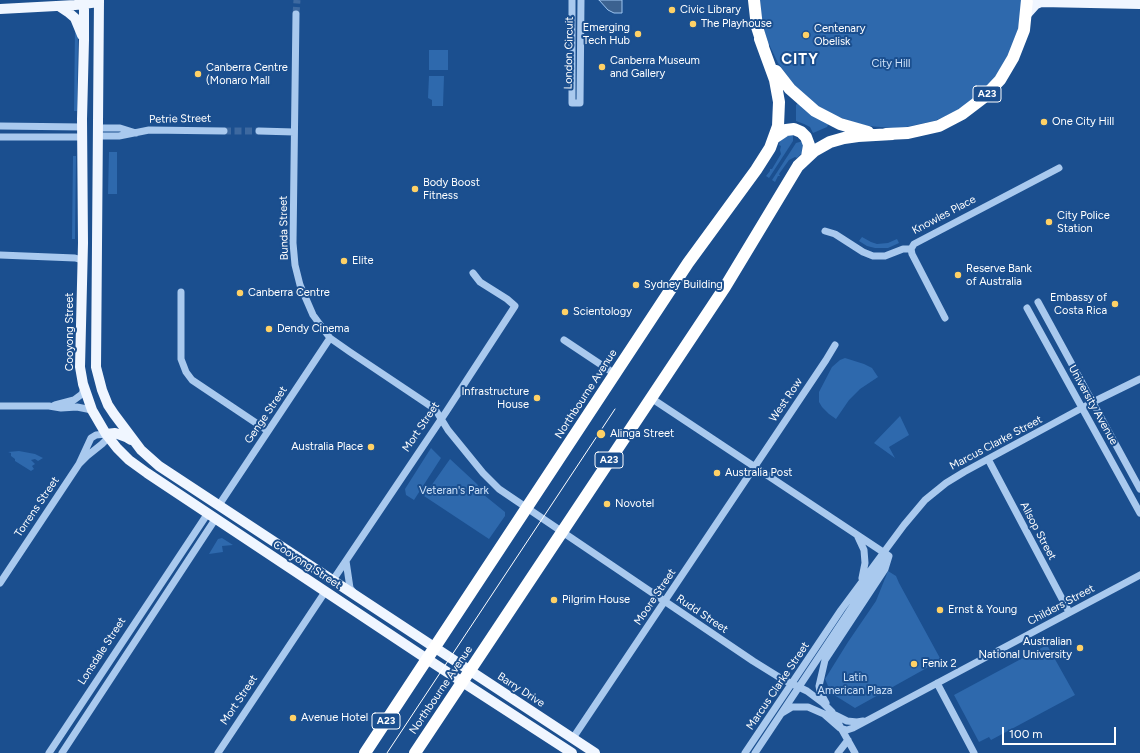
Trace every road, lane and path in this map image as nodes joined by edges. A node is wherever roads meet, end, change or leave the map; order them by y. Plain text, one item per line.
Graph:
1 (572, 0) edge
2 (754, 0) edge
3 (1027, 0) edge
4 (99, 1) edge
5 (84, 2) edge
6 (581, 2) edge
7 (1140, 4) edge
8 (59, 6) junction
9 (0, 9) edge
10 (296, 14) tunnel mouth
11 (1026, 14) junction
12 (571, 17) junction
13 (760, 39) junction
14 (84, 40) junction
15 (0, 126) edge
16 (224, 131) tunnel mouth
17 (259, 131) tunnel mouth
18 (82, 132) junction
19 (98, 132) junction
20 (294, 132) junction
21 (893, 134) junction
22 (0, 137) edge
23 (774, 138) junction
24 (806, 157) junction
25 (1059, 168) dead end
26 (825, 230) dead end
27 (912, 249) junction
28 (0, 255) edge
29 (97, 256) junction
30 (82, 258) junction
31 (473, 273) dead end
32 (181, 292) dead end
33 (1038, 302) dead end
34 (1027, 308) dead end
35 (945, 318) dead end
36 (330, 338) junction
37 (564, 340) dead end
38 (835, 345) dead end
39 (615, 374) junction
40 (1140, 379) edge
41 (84, 388) junction
42 (651, 398) junction
43 (1092, 402) junction
44 (0, 406) edge
45 (49, 406) junction
46 (1082, 408) junction
47 (92, 410) junction
48 (114, 414) junction
49 (441, 420) junction
50 (268, 431) junction
51 (106, 434) junction
52 (133, 441) junction
53 (988, 459) junction
54 (79, 464) junction
55 (755, 467) junction
56 (1140, 489) edge
57 (219, 505) junction
58 (527, 508) junction
59 (1140, 513) edge
60 (212, 516) junction
61 (562, 531) junction
62 (855, 534) junction
63 (884, 553) junction
64 (293, 554) junction
65 (346, 561) junction
66 (286, 566) junction
67 (1140, 575) edge
68 (165, 577) junction
69 (333, 580) junction
70 (0, 583) edge
71 (174, 583) junction
72 (859, 586) junction
73 (325, 592) junction
74 (355, 595) junction
75 (664, 602) junction
76 (1069, 612) junction
77 (434, 648) junction
78 (427, 659) junction
79 (469, 671) junction
80 (462, 682) junction
81 (937, 683) junction
82 (796, 685) junction
83 (831, 712) junction
84 (782, 713) junction
85 (870, 718) junction
86 (842, 729) junction
87 (573, 738) junction
88 (59, 739) junction
89 (848, 740) junction
90 (68, 744) junction
91 (567, 752) edge
92 (49, 753) edge
93 (62, 753) edge
94 (218, 753) edge
95 (365, 753) edge
96 (415, 753) edge
97 (595, 753) edge
98 (746, 753) edge
99 (755, 753) edge
100 (838, 753) edge
101 (855, 753) edge
102 (974, 753) edge

1 - 12 street, London Circuit
2 - 13 highway, A23
3 - 11 highway, A23
4 - 5 main road
4 - 19 main road, Cooyong Street
5 - 8 main road
5 - 14 main road, Cooyong Street
6 - 12 street, London Circuit
6 - 12 street, London Circuit
7 - 11 main road
8 - 9 main road
8 - 14 main road
10 - 20 street, Bunda Street
11 - 21 highway, A23
13 - 21 highway, A23
13 - 23 highway, Northbourne Avenue / A23
14 - 18 main road, Cooyong Street
15 - 18 street, Petrie Street
16 - 19 street, Petrie Street
17 - 20 street
18 - 19 main road, Petrie Street
18 - 22 street, Petrie Street
18 - 30 main road, Cooyong Street
19 - 29 main road, Cooyong Street
20 - 36 street, Bunda Street
21 - 24 highway, Northbourne Avenue / A23
23 - 24 highway
23 - 39 highway, Northbourne Avenue / A23
24 - 42 highway, Northbourne Avenue / A23
25 - 27 street, Knowles Place
26 - 27 street
27 - 35 street, Knowles Place
28 - 30 street
29 - 30 main road
29 - 48 main road, Cooyong Street
30 - 41 main road, Cooyong Street
31 - 49 street, Mort Street
32 - 50 street
33 - 43 street, University Avenue
34 - 46 street, University Avenue
36 - 49 street, Bunda Street
36 - 50 street, Genge Street
37 - 39 street
38 - 55 street, West Row
39 - 58 highway, Northbourne Avenue / A23
40 - 43 street, Marcus Clarke Street
41 - 45 street
41 - 47 main road, Cooyong Street
42 - 55 street
42 - 61 highway, Northbourne Avenue / A23
43 - 46 street, Marcus Clarke Street
43 - 56 street, University Avenue
44 - 45 street
45 - 47 street
46 - 53 street, Marcus Clarke Street
46 - 59 street, University Avenue
47 - 51 main road, Cooyong Street
48 - 51 main road
48 - 52 main road, Cooyong Street
49 - 58 street, Bunda Street
49 - 65 street, Mort Street
50 - 57 street, Genge Street
51 - 52 main road
51 - 54 street, Torrens Street
51 - 54 street, Torrens Street
51 - 60 main road, Cooyong Street
52 - 57 main road, Cooyong Street
53 - 63 street, Marcus Clarke Street
53 - 76 street, Allsop Street
54 - 70 street, Torrens Street
55 - 62 street
55 - 75 street, Moore Street
57 - 60 main road, Lonsdale Street
57 - 64 main road, Cooyong Street
58 - 61 street, Rudd Street
58 - 77 highway, Northbourne Avenue / A23
60 - 66 main road, Cooyong Street
60 - 68 street, Lonsdale Street
60 - 71 street, Lonsdale Street
61 - 75 street, Rudd Street
61 - 79 highway, Northbourne Avenue / A23
62 - 63 street
62 - 72 street
63 - 72 street, Marcus Clarke Street
63 - 82 street, Marcus Clarke Street
63 - 83 street
64 - 66 main road
64 - 69 main road, Cooyong Street
65 - 69 street, Mort Street
65 - 74 street
66 - 73 main road, Cooyong Street
67 - 76 street, Childers Street
68 - 71 street
68 - 88 street, Lonsdale Street
69 - 73 main road, Mort Street
69 - 74 main road, Cooyong Street
71 - 90 street, Lonsdale Street
72 - 82 street, Marcus Clarke Street
73 - 78 main road, Cooyong Street
73 - 94 street, Mort Street
74 - 77 main road, Cooyong Street
75 - 82 street, Rudd Street
75 - 87 street, Moore Street
76 - 81 street, Childers Street
77 - 78 highway, Northbourne Avenue / A23
77 - 79 main road, Barry Drive
78 - 80 main road
78 - 95 highway, Northbourne Avenue / A23
79 - 80 highway, Northbourne Avenue / A23
79 - 87 main road, Barry Drive
80 - 91 main road
80 - 96 highway, Northbourne Avenue / A23
81 - 85 street, Childers Street
81 - 102 street
82 - 83 street, Rudd Street
82 - 84 street, Marcus Clarke Street
82 - 98 street, Marcus Clarke Street
83 - 85 street
83 - 86 street
84 - 86 street
84 - 99 street, Marcus Clarke Street
85 - 86 street, Childers Street
86 - 89 street
87 - 97 main road, Barry Drive
88 - 90 street
88 - 92 street, Lonsdale Street
89 - 100 street
89 - 101 street
90 - 93 street, Lonsdale Street

